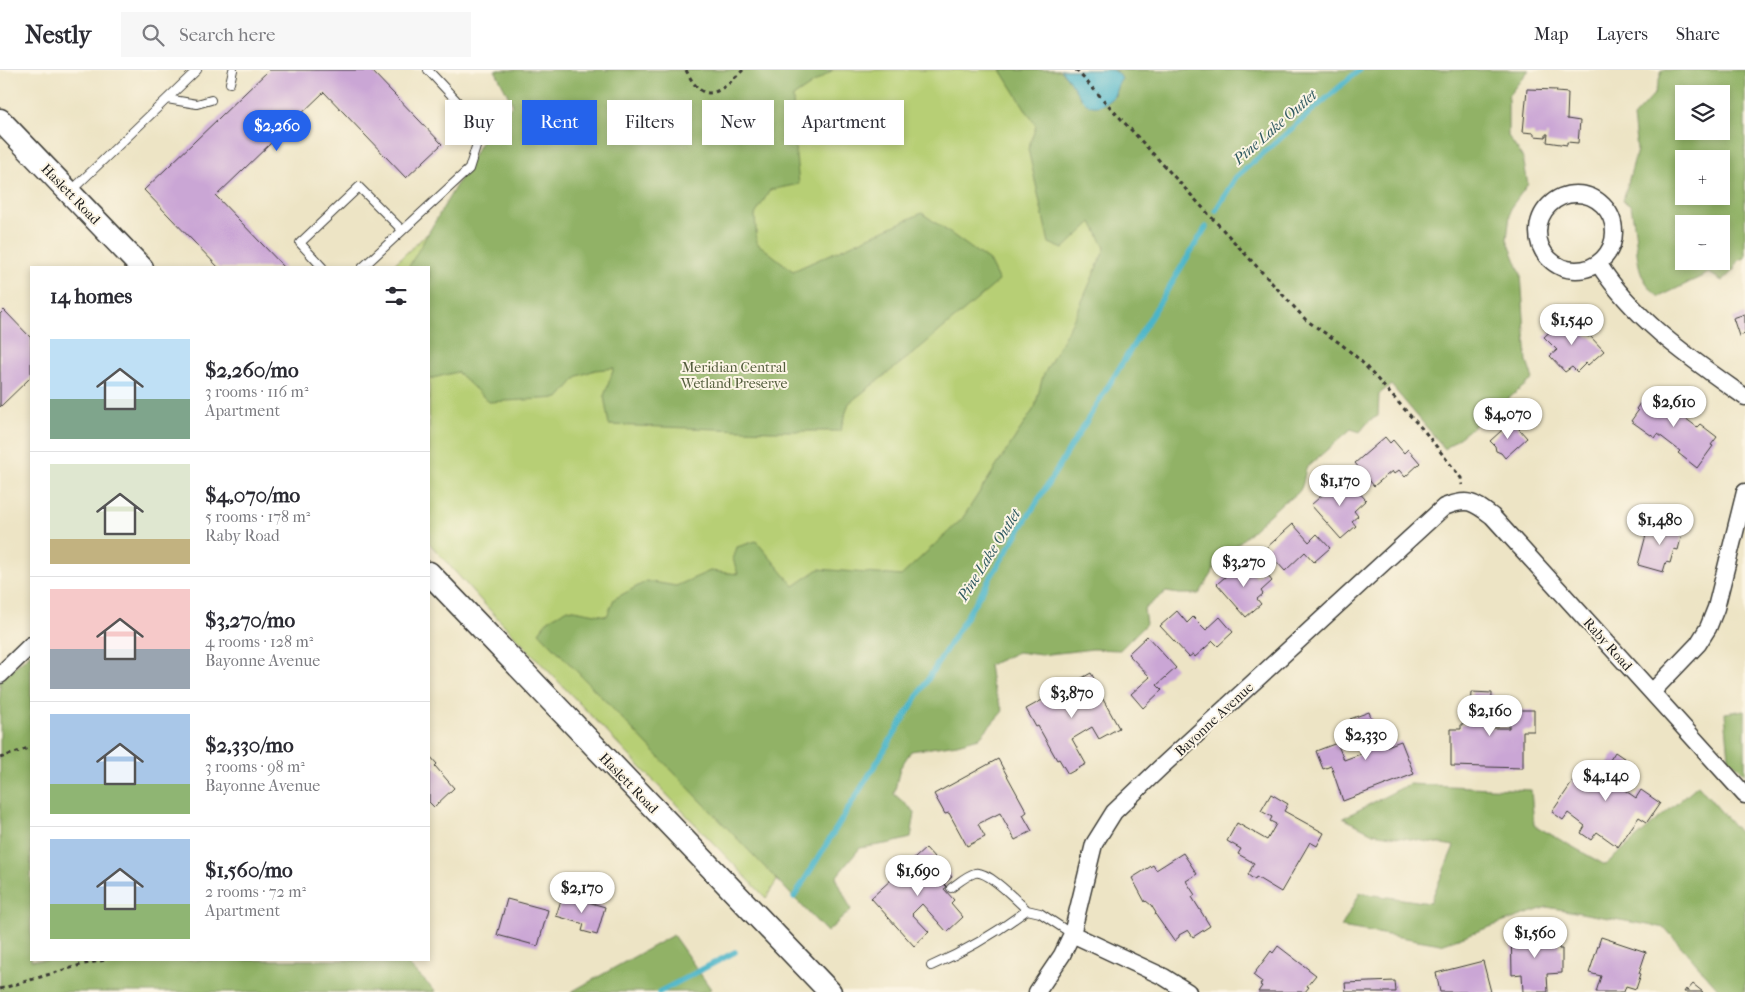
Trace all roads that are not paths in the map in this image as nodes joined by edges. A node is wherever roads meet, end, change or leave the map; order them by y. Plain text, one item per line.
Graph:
1 (197, 70) edge
2 (233, 70) edge
3 (428, 70) edge
4 (230, 83) dead end
5 (167, 99) junction
6 (211, 100) dead end
7 (0, 120) edge
8 (70, 192) junction
9 (402, 230) junction
10 (1598, 263) junction
11 (140, 266) edge
12 (321, 266) edge
13 (364, 266) edge
14 (1745, 397) edge
15 (1745, 492) edge
16 (1465, 500) joint
17 (430, 574) edge
18 (30, 646) edge
19 (0, 675) edge
20 (1652, 692) junction
21 (1745, 795) edge
22 (951, 888) dead end
23 (1026, 910) junction
24 (1072, 934) junction
25 (931, 966) dead end
26 (830, 992) edge
27 (1037, 992) edge
28 (1188, 992) edge

1 - 5 lane
2 - 4 lane
3 - 9 lane
5 - 6 lane
5 - 8 lane
7 - 8 main road, Haslett Road
8 - 11 main road, Haslett Road
9 - 12 lane
9 - 13 lane
10 - 10 street
10 - 14 street
15 - 20 street
16 - 20 street, Raby Road
16 - 24 street, Bayonne Avenue
17 - 26 main road, Haslett Road
18 - 19 street
20 - 21 street, Raby Road
22 - 23 lane
23 - 24 lane
23 - 25 lane
24 - 27 street, Bayonne Avenue
24 - 28 street

